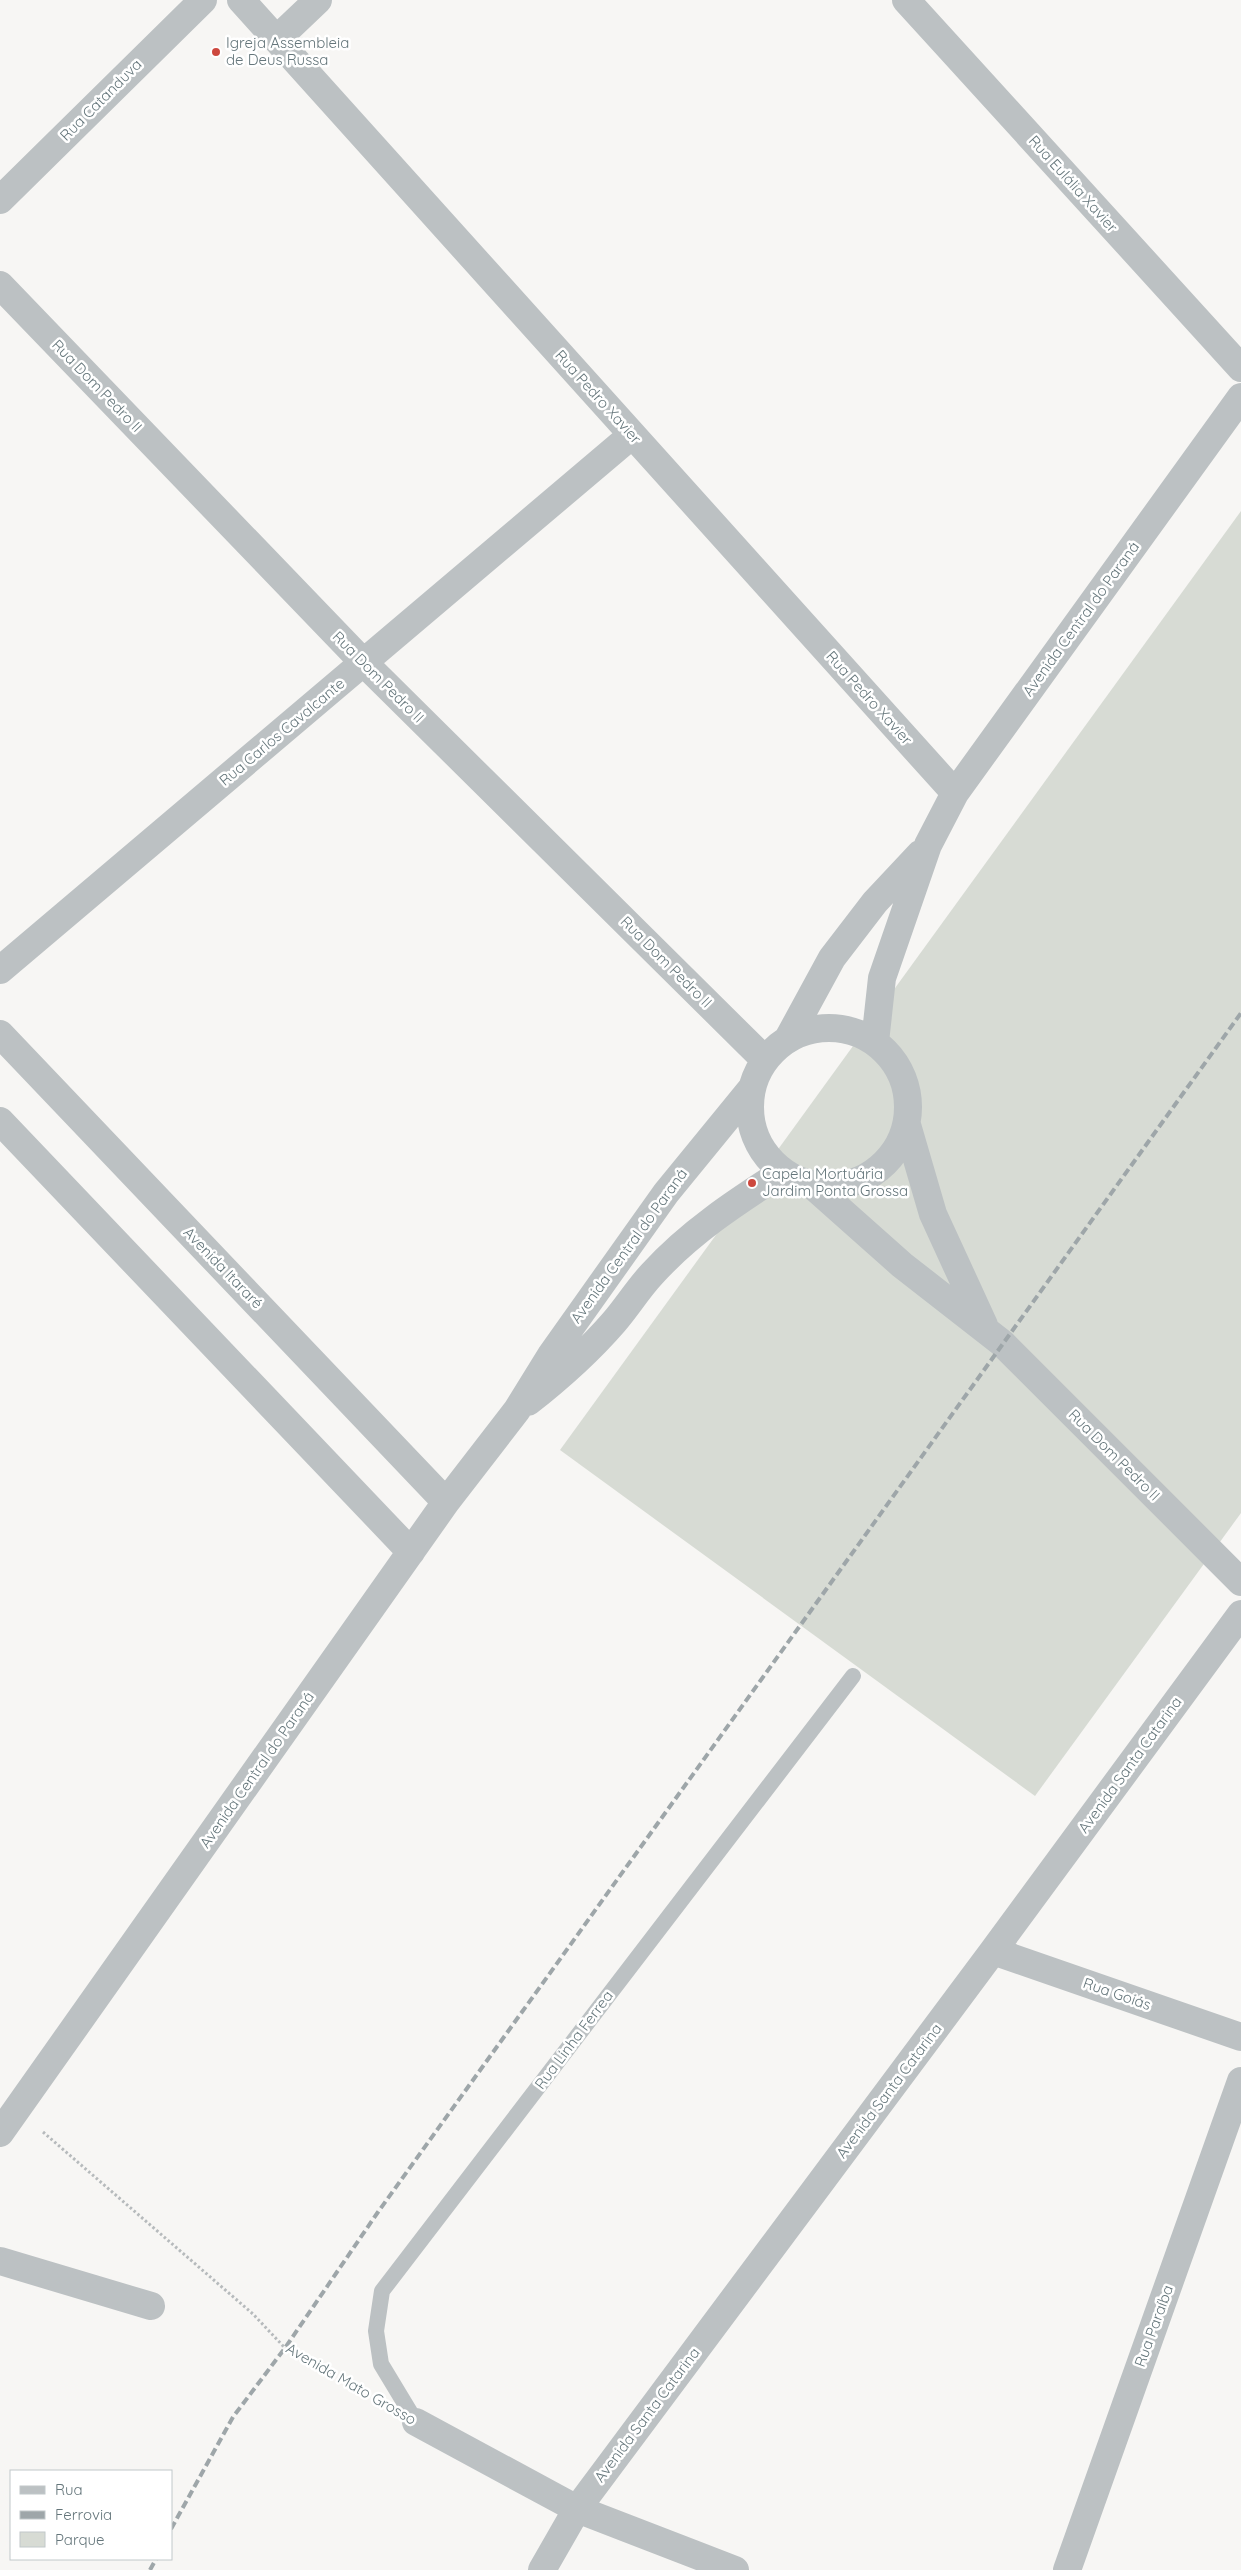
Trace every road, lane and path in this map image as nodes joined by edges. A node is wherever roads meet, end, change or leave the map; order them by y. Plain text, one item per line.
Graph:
1 (203, 0) edge
2 (241, 0) edge
3 (318, 0) edge
4 (906, 0) edge
5 (278, 40) junction
6 (0, 200) edge
7 (0, 285) edge
8 (1241, 368) edge
9 (1241, 397) edge
10 (632, 434) junction
11 (363, 662) junction
12 (955, 794) junction
13 (928, 846) junction
14 (0, 970) edge
15 (0, 1034) edge
16 (789, 1038) junction
17 (875, 1042) junction
18 (765, 1060) junction
19 (751, 1089) junction
20 (0, 1121) edge
21 (907, 1125) junction
22 (783, 1172) junction
23 (812, 1185) junction
24 (986, 1328) junction
25 (517, 1410) junction
26 (446, 1502) junction
27 (411, 1552) junction
28 (1241, 1582) edge
29 (1241, 1614) edge
30 (853, 1676) dead end
31 (993, 1951) junction
32 (1241, 2036) edge
33 (1241, 2081) edge
34 (8, 2101) edge
35 (0, 2133) edge
36 (0, 2262) edge
37 (151, 2306) dead end
38 (367, 2394) dead end
39 (416, 2422) joint
40 (577, 2510) junction
41 (542, 2570) edge
42 (736, 2570) edge
43 (1067, 2570) edge

1 - 6 street, Rua Catanduva
2 - 5 street, Rua Pedro Xavier
3 - 5 street
4 - 8 street, Rua Eulália Xavier
5 - 10 street, Rua Pedro Xavier
7 - 11 street, Rua Dom Pedro II
9 - 12 street, Avenida Central do Paraná
10 - 11 street, Rua Carlos Cavalcante
10 - 12 street, Rua Pedro Xavier
11 - 14 street, Rua Carlos Cavalcante
11 - 18 street, Rua Dom Pedro II
12 - 13 street, Avenida Central do Paraná
13 - 16 street, Avenida Central do Paraná
13 - 17 street, Avenida Central do Paraná
15 - 26 street, Avenida Itararé
16 - 17 street
16 - 18 street
17 - 21 street
18 - 19 street
19 - 22 street
19 - 25 street, Avenida Central do Paraná
20 - 27 street
21 - 23 street
21 - 24 street, Rua Dom Pedro II
22 - 23 street
22 - 25 street, Avenida Central do Paraná
23 - 24 street, Rua Dom Pedro II
24 - 28 street, Rua Dom Pedro II
25 - 26 street, Avenida Central do Paraná
26 - 27 street, Avenida Central do Paraná
27 - 34 street, Avenida Central do Paraná
29 - 31 street, Avenida Santa Catarina
30 - 39 lane, Rua Linha Ferrea
31 - 32 street, Rua Goiás
31 - 40 street, Avenida Santa Catarina
33 - 43 street, Rua Paraíba
34 - 35 street, Avenida Central do Paraná
34 - 38 path, Avenida Mato Grosso
36 - 37 street
39 - 40 street, Avenida Mato Grosso
40 - 41 street, Avenida Santa Catarina
40 - 42 street, Avenida Mato Grosso

